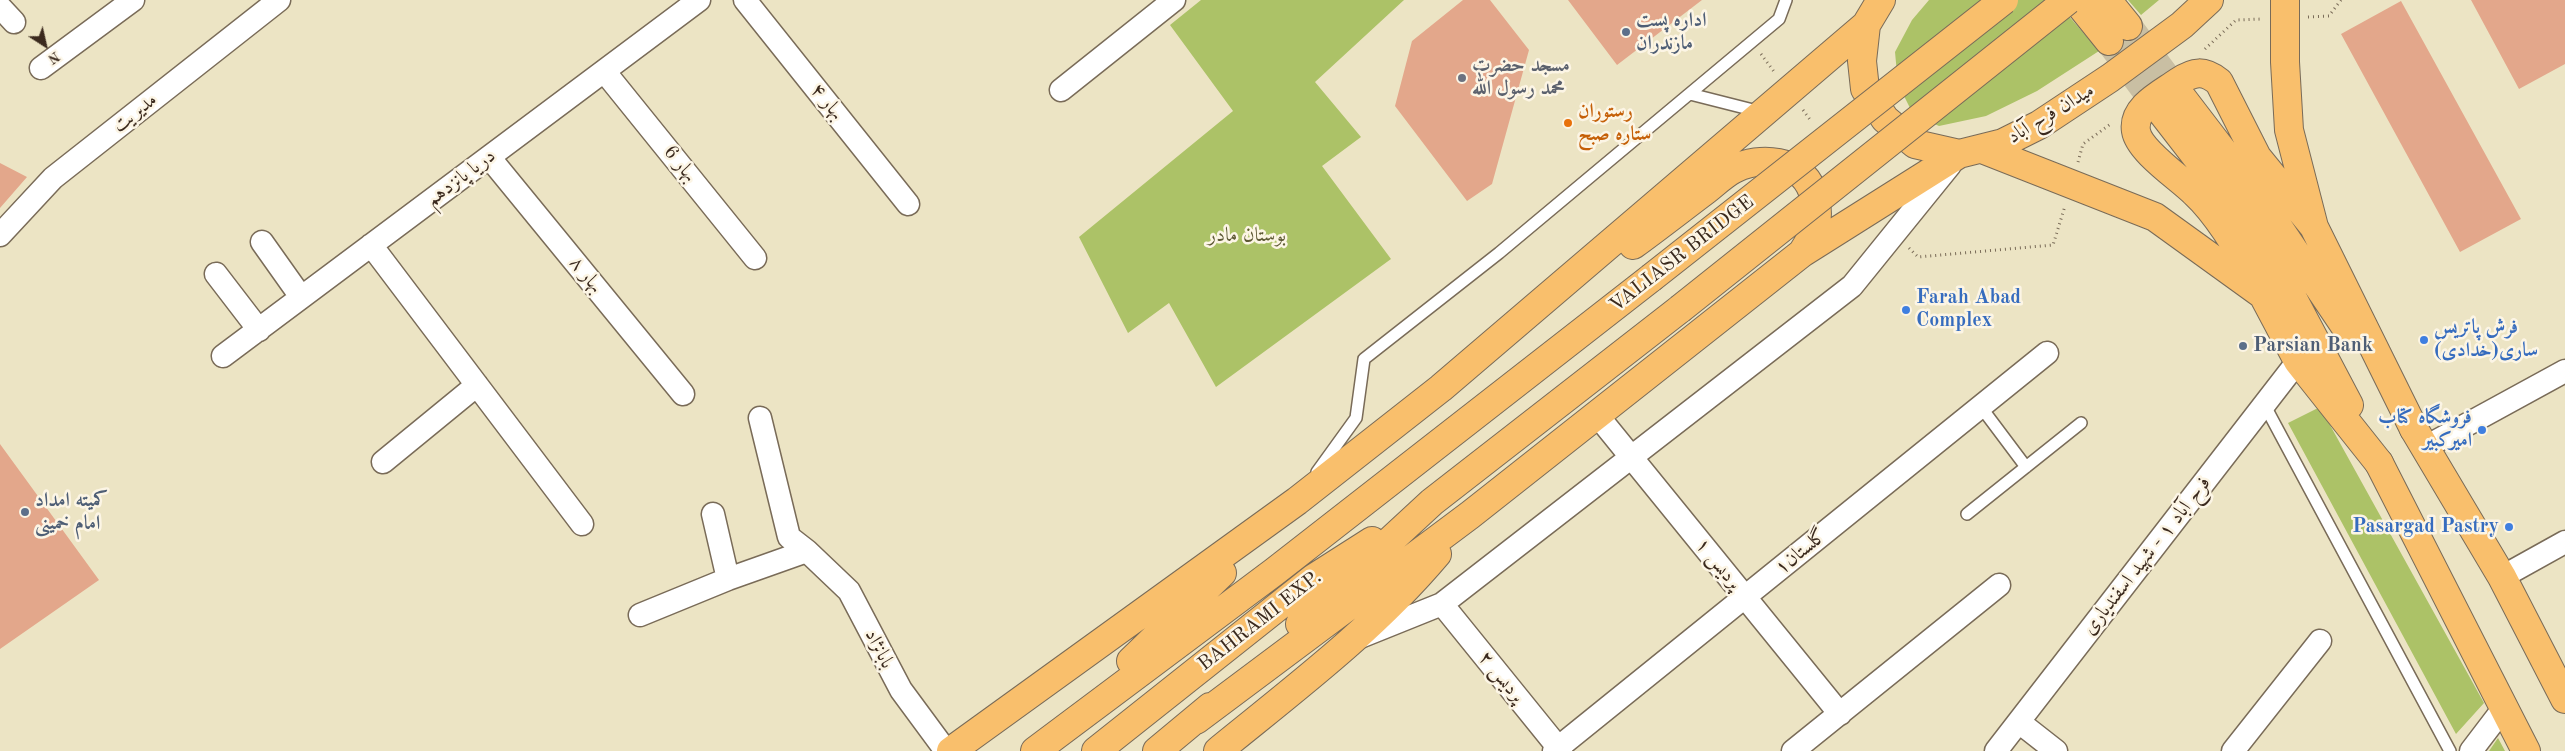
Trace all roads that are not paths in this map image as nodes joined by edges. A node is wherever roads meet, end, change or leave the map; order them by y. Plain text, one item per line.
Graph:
1 (133, 0) edge
2 (279, 0) edge
3 (699, 0) edge
4 (746, 0) edge
5 (1174, 0) edge
6 (1786, 0) edge
7 (1881, 0) edge
8 (2004, 0) edge
9 (2068, 0) edge
10 (2076, 0) edge
11 (2107, 0) edge
12 (2209, 0) edge
13 (2289, 8) edge
14 (1866, 25) junction
15 (41, 68) dead end
16 (604, 71) junction
17 (1061, 90) dead end
18 (1690, 94) junction
19 (1762, 112) junction
20 (1970, 151) junction
21 (489, 157) junction
22 (908, 204) dead end
23 (2314, 227) junction
24 (0, 235) edge
25 (262, 242) dead end
26 (371, 246) junction
27 (1802, 254) junction
28 (755, 258) dead end
29 (216, 274) dead end
30 (2263, 295) junction
31 (302, 297) junction
32 (259, 330) junction
33 (2047, 353) dead end
34 (223, 356) dead end
35 (2298, 361) junction
36 (2565, 371) edge
37 (477, 385) junction
38 (1441, 388) junction
39 (683, 394) dead end
40 (2264, 404) junction
41 (1981, 407) junction
42 (1597, 415) junction
43 (760, 418) dead end
44 (2081, 423) dead end
45 (2419, 438) junction
46 (1632, 456) junction
47 (383, 462) dead end
48 (2379, 463) junction
49 (2026, 467) junction
50 (1297, 500) junction
51 (1432, 502) junction
52 (1359, 507) joint
53 (712, 514) dead end
54 (1967, 514) dead end
55 (1470, 515) junction
56 (582, 524) dead end
57 (2565, 542) edge
58 (807, 550) junction
59 (2502, 577) junction
60 (728, 579) junction
61 (1999, 585) dead end
62 (1745, 597) junction
63 (1442, 604) junction
64 (640, 615) dead end
65 (1354, 639) junction
66 (2320, 641) dead end
67 (2565, 699) edge
68 (2503, 710) junction
69 (1840, 714) junction
70 (1196, 720) junction
71 (2019, 722) junction
72 (1044, 745) edge
73 (1558, 750) edge
74 (946, 751) edge
75 (952, 751) edge
76 (1096, 751) edge
77 (1157, 751) edge
78 (1218, 751) edge
79 (1793, 751) edge
80 (1996, 751) edge
81 (2056, 751) edge
82 (2233, 751) edge
83 (2450, 751) edge
84 (2471, 751) edge
85 (2526, 751) edge

1 - 15 street
2 - 24 street, مدیریت
3 - 16 street, دریا پانزدهم
4 - 22 street, بهار ۴
5 - 17 street
6 - 18 lane
7 - 14 main road, میدان فرح آباد
8 - 52 main road, VALIASR BRIDGE, bridge
9 - 51 main road, VALIASR BRIDGE, bridge
10 - 11 main road
12 - 20 main road, میدان فرح آباد
13 - 23 main road
14 - 19 main road
14 - 20 main road, میدان فرح آباد
16 - 21 street, دریا پانزدهم
16 - 28 street, بهار 6
18 - 19 lane
18 - 50 lane
19 - 38 main road
20 - 27 main road
20 - 30 main road
20 - 46 street
21 - 26 street, دریا پانزدهم
21 - 39 street, بهار ۸
23 - 30 main road
23 - 45 main road
25 - 31 street
26 - 31 street, دریا پانزدهم
26 - 37 street
27 - 38 main road
27 - 42 main road
29 - 32 street
30 - 35 main road
31 - 32 street, دریا پانزدهم
32 - 34 street, دریا پانزدهم
33 - 41 street, گلستان۱
35 - 40 street, فرح آباد ۱ - شهید اسفندیاری
35 - 48 main road
36 - 45 street
37 - 47 street
37 - 56 street
38 - 50 main road
40 - 71 street, فرح آباد ۱ - شهید اسفندیاری
40 - 83 lane
41 - 49 lane
41 - 62 street, گلستان۱
42 - 46 street, پردیس ۱
42 - 55 main road
43 - 58 street, بابانژاد
44 - 49 lane
45 - 48 main road
45 - 59 main road
46 - 62 street, پردیس ۱
46 - 63 street
48 - 68 main road
49 - 54 lane
50 - 72 main road
50 - 75 main road
51 - 70 main road
51 - 76 main road, BAHRAMI EXP.
52 - 72 main road, BAHRAMI EXP.
53 - 60 street
55 - 65 main road
55 - 70 main road
57 - 59 street
58 - 60 street
58 - 74 street, بابانژاد
59 - 67 main road
60 - 64 street
61 - 69 street
62 - 69 street, پردیس ۱
62 - 73 street, گلستان۱
63 - 65 street
63 - 73 street, پردیس ۲
65 - 78 main road
66 - 82 street
68 - 84 street
68 - 85 main road
69 - 79 street
70 - 77 main road
71 - 80 street, فرح آباد ۱ - شهید اسفندیاری
71 - 81 street

